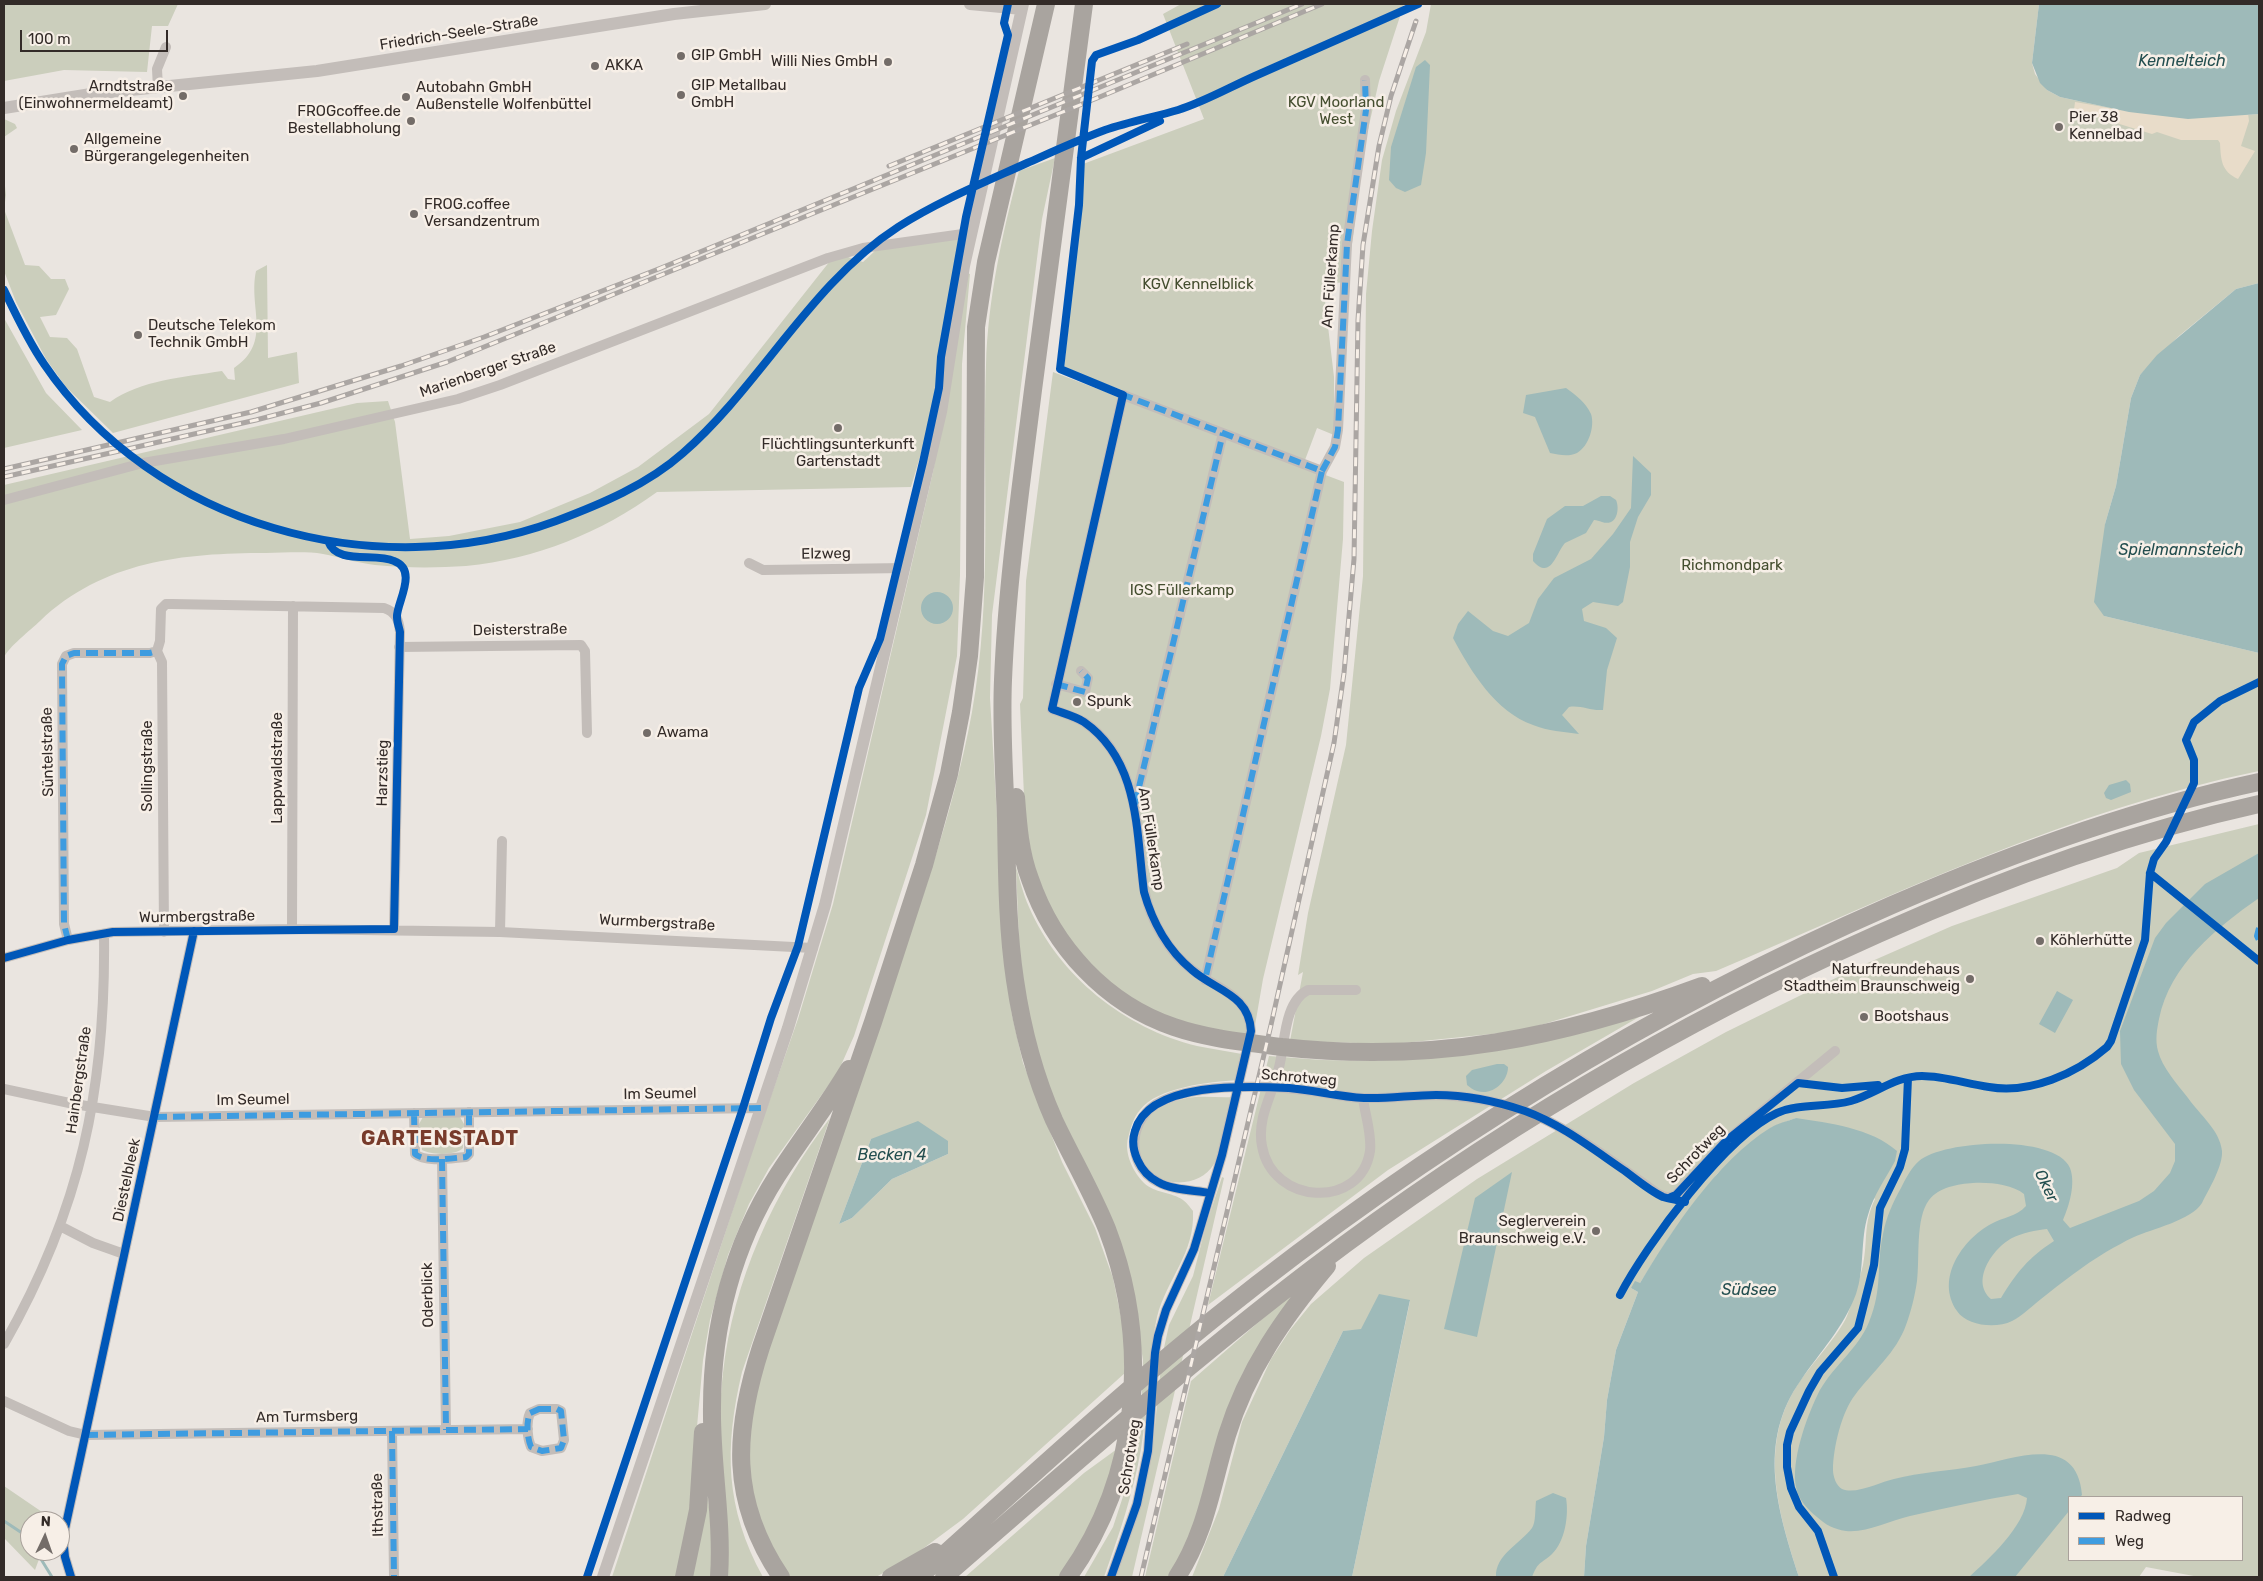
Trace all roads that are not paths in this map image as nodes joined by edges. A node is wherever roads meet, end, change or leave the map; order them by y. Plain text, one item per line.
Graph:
1 (764, 4) edge
2 (970, 4) edge
3 (1046, 4) edge
4 (1084, 4) edge
5 (1022, 6) edge
6 (166, 47) dead end
7 (1365, 80) dead end
8 (158, 88) junction
9 (4, 108) edge
10 (970, 233) junction
11 (1223, 433) junction
12 (1322, 472) junction
13 (4, 500) edge
14 (749, 563) dead end
15 (905, 568) junction
16 (166, 604) joint
17 (293, 606) junction
18 (1006, 632) junction
19 (399, 647) junction
20 (157, 651) junction
21 (1080, 671) dead end
22 (1056, 684) junction
23 (587, 733) dead end
24 (2259, 782) edge
25 (1135, 804) junction
26 (2259, 804) edge
27 (502, 842) dead end
28 (292, 929) junction
29 (394, 929) junction
30 (194, 931) junction
31 (164, 932) junction
32 (500, 932) junction
33 (104, 934) junction
34 (68, 940) junction
35 (813, 948) junction
36 (4, 958) edge
37 (1766, 962) junction
38 (1205, 980) junction
39 (1356, 990) dead end
40 (872, 1022) junction
41 (1835, 1051) dead end
42 (4, 1089) edge
43 (1362, 1098) junction
44 (93, 1108) junction
45 (761, 1108) junction
46 (469, 1112) junction
47 (414, 1113) junction
48 (155, 1117) junction
49 (442, 1159) junction
50 (1210, 1193) junction
51 (60, 1226) junction
52 (1347, 1243) junction
53 (124, 1254) junction
54 (4, 1344) edge
55 (713, 1382) junction
56 (4, 1401) edge
57 (528, 1429) junction
58 (446, 1430) junction
59 (392, 1432) junction
60 (86, 1435) junction
61 (972, 1529) junction
62 (1180, 1573) edge
63 (71, 1577) edge
64 (394, 1577) edge
65 (603, 1577) edge
66 (684, 1577) edge
67 (719, 1577) edge
68 (780, 1577) edge
69 (890, 1577) edge
70 (919, 1577) edge
71 (944, 1577) edge
72 (1068, 1577) edge
73 (1111, 1577) edge

1 - 8 street, Friedrich-Seele-Straße
2 - 5 street
3 - 40 highway
4 - 18 highway
5 - 10 street
6 - 8 street
7 - 12 street, Am Füllerkamp
8 - 9 street, Friedrich-Seele-Straße
10 - 13 street, Marienberger Straße
10 - 15 street
11 - 12 street, Am Füllerkamp
11 - 22 street, Am Füllerkamp
11 - 25 street, Am Füllerkamp
12 - 38 street, Am Füllerkamp
14 - 15 street, Elzweg
15 - 35 street
16 - 17 street, Harzstieg
16 - 20 street, Sollingstraße
17 - 19 street, Harzstieg
17 - 28 street, Lappwaldstraße
18 - 37 highway
18 - 72 highway
19 - 23 street, Deisterstraße
19 - 29 street, Harzstieg
20 - 31 street, Sollingstraße
20 - 34 street, Süntelstraße
21 - 22 street
22 - 25 street, Am Füllerkamp
24 - 37 highway
25 - 38 street, Am Füllerkamp
26 - 52 highway
27 - 32 street
28 - 29 street, Wurmbergstraße
28 - 30 street, Wurmbergstraße
29 - 32 street, Wurmbergstraße
30 - 31 street, Wurmbergstraße
30 - 48 street, Diestelbleek
31 - 33 street, Wurmbergstraße
32 - 35 street, Wurmbergstraße
33 - 34 street, Wurmbergstraße
33 - 44 street, Hainbergstraße
34 - 36 street, Wurmbergstraße
35 - 45 street
37 - 61 highway
38 - 50 street, Am Füllerkamp
39 - 43 street, Schrotweg
40 - 55 highway
40 - 68 highway
41 - 43 street, Schrotweg
42 - 44 street, Im Seumel
43 - 50 street, Schrotweg
44 - 48 street, Im Seumel
44 - 51 street, Hainbergstraße
45 - 46 street, Im Seumel
45 - 65 street
46 - 47 street, Im Seumel
46 - 49 street
47 - 48 street, Im Seumel
47 - 49 street
48 - 53 street, Diestelbleek
49 - 58 street, Oderblick
50 - 73 street, Schrotweg
51 - 53 street
51 - 54 street, Hainbergstraße
52 - 62 highway
52 - 71 highway
53 - 60 street, Diestelbleek
55 - 66 highway
55 - 67 highway
56 - 60 street
57 - 57 street
57 - 58 street, Am Turmsberg
58 - 59 street, Am Turmsberg
59 - 60 street, Am Turmsberg
59 - 64 street, Ithstraße
60 - 63 street, Diestelbleek
61 - 69 highway
61 - 70 highway

